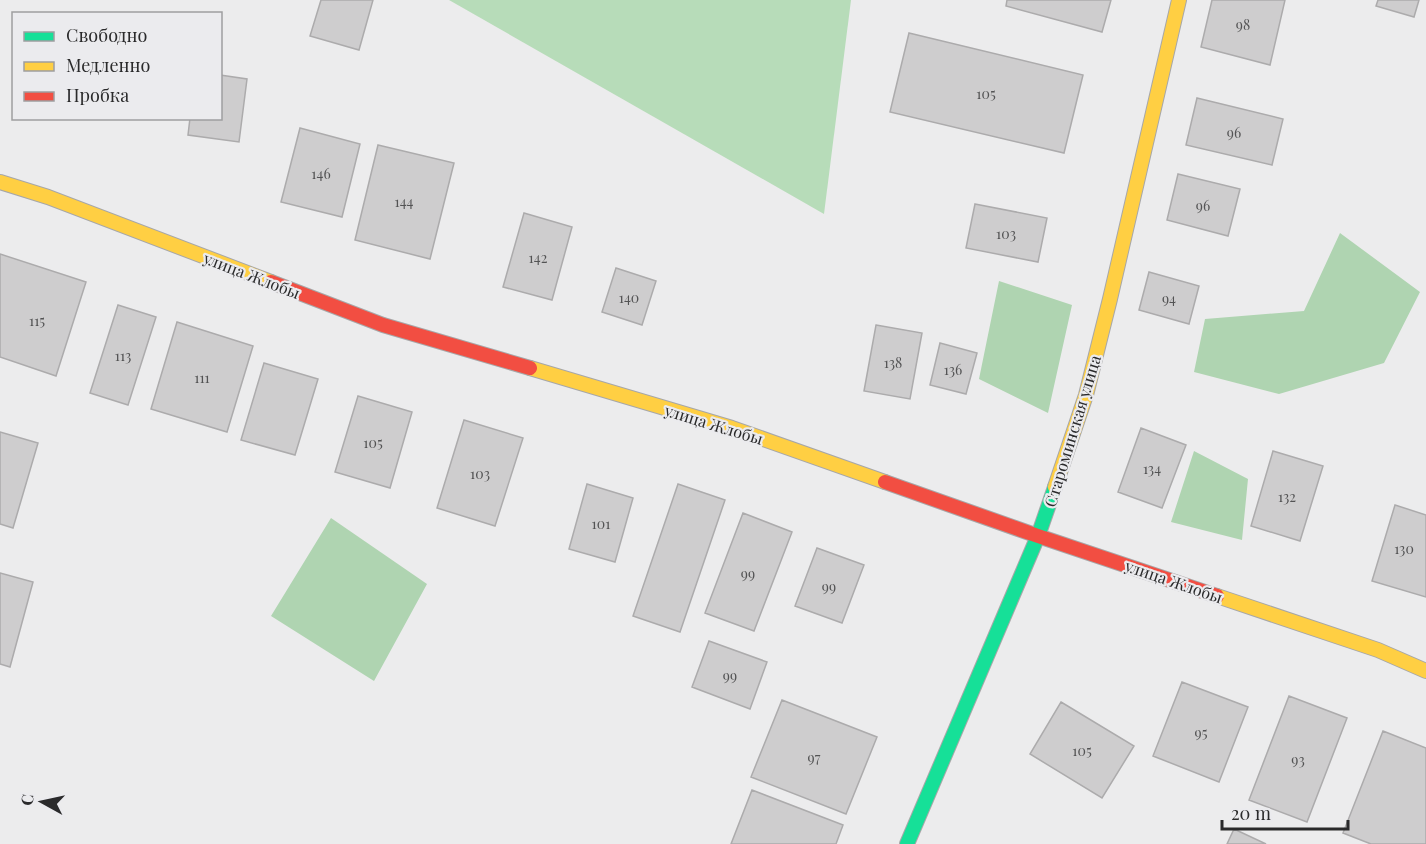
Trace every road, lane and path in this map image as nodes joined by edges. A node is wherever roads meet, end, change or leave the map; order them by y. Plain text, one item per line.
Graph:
1 (1179, 0) edge
2 (0, 182) edge
3 (1038, 536) junction
4 (1426, 671) edge
5 (907, 844) edge

1 - 3 street, Староминская улица
2 - 3 street, улица Жлобы
3 - 4 street, улица Жлобы
3 - 5 street, Староминская улица

